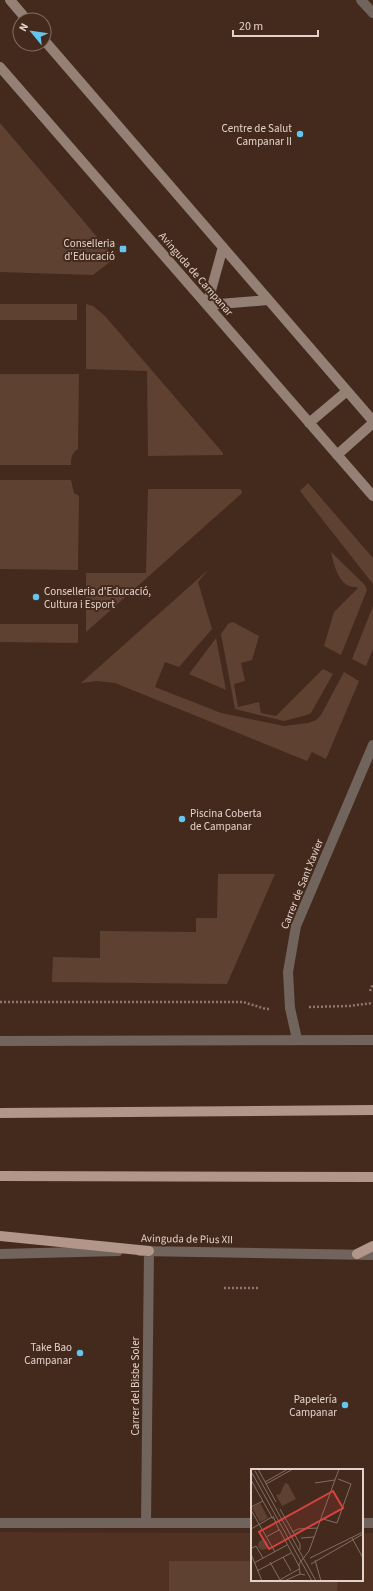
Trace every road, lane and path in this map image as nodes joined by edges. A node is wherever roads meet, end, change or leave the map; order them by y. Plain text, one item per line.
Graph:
1 (10, 0) edge
2 (361, 0) edge
3 (20, 12) edge
4 (373, 13) edge
5 (52, 49) edge
6 (0, 67) edge
7 (223, 247) junction
8 (268, 300) junction
9 (207, 305) junction
10 (347, 391) junction
11 (373, 422) edge
12 (309, 423) junction
13 (337, 455) junction
14 (373, 496) edge
15 (373, 745) edge
16 (373, 984) edge
17 (370, 991) dead end
18 (0, 1002) edge
19 (373, 1003) edge
20 (308, 1007) dead end
21 (273, 1009) dead end
22 (297, 1039) junction
23 (373, 1040) edge
24 (0, 1041) edge
25 (373, 1110) edge
26 (0, 1113) edge
27 (0, 1176) edge
28 (373, 1177) edge
29 (0, 1236) edge
30 (373, 1246) edge
31 (149, 1250) junction
32 (0, 1254) edge
33 (357, 1254) junction
34 (373, 1255) edge
35 (224, 1288) dead end
36 (259, 1288) dead end
37 (0, 1523) edge
38 (146, 1523) junction
39 (251, 1523) edge

1 - 3 main road
2 - 4 street
5 - 7 main road
6 - 9 main road, Avinguda de Campanar
7 - 8 main road
7 - 9 main road
8 - 9 main road
8 - 10 main road
9 - 12 main road, Avinguda de Campanar
10 - 11 main road
10 - 12 main road
11 - 13 main road
12 - 13 main road, Avinguda de Campanar
13 - 14 main road, Avinguda de Campanar
15 - 22 street, Carrer de Sant Xavier
16 - 17 path
18 - 21 path
19 - 20 path
22 - 23 street
22 - 24 street
25 - 26 main road
27 - 28 main road
29 - 31 main road
30 - 33 main road
31 - 32 street, Avinguda de Pius XII
31 - 33 street, Avinguda de Pius XII
31 - 38 street, Carrer del Bisbe Soler
33 - 34 street, Avinguda de Pius XII
35 - 36 path
37 - 38 street
38 - 39 street

